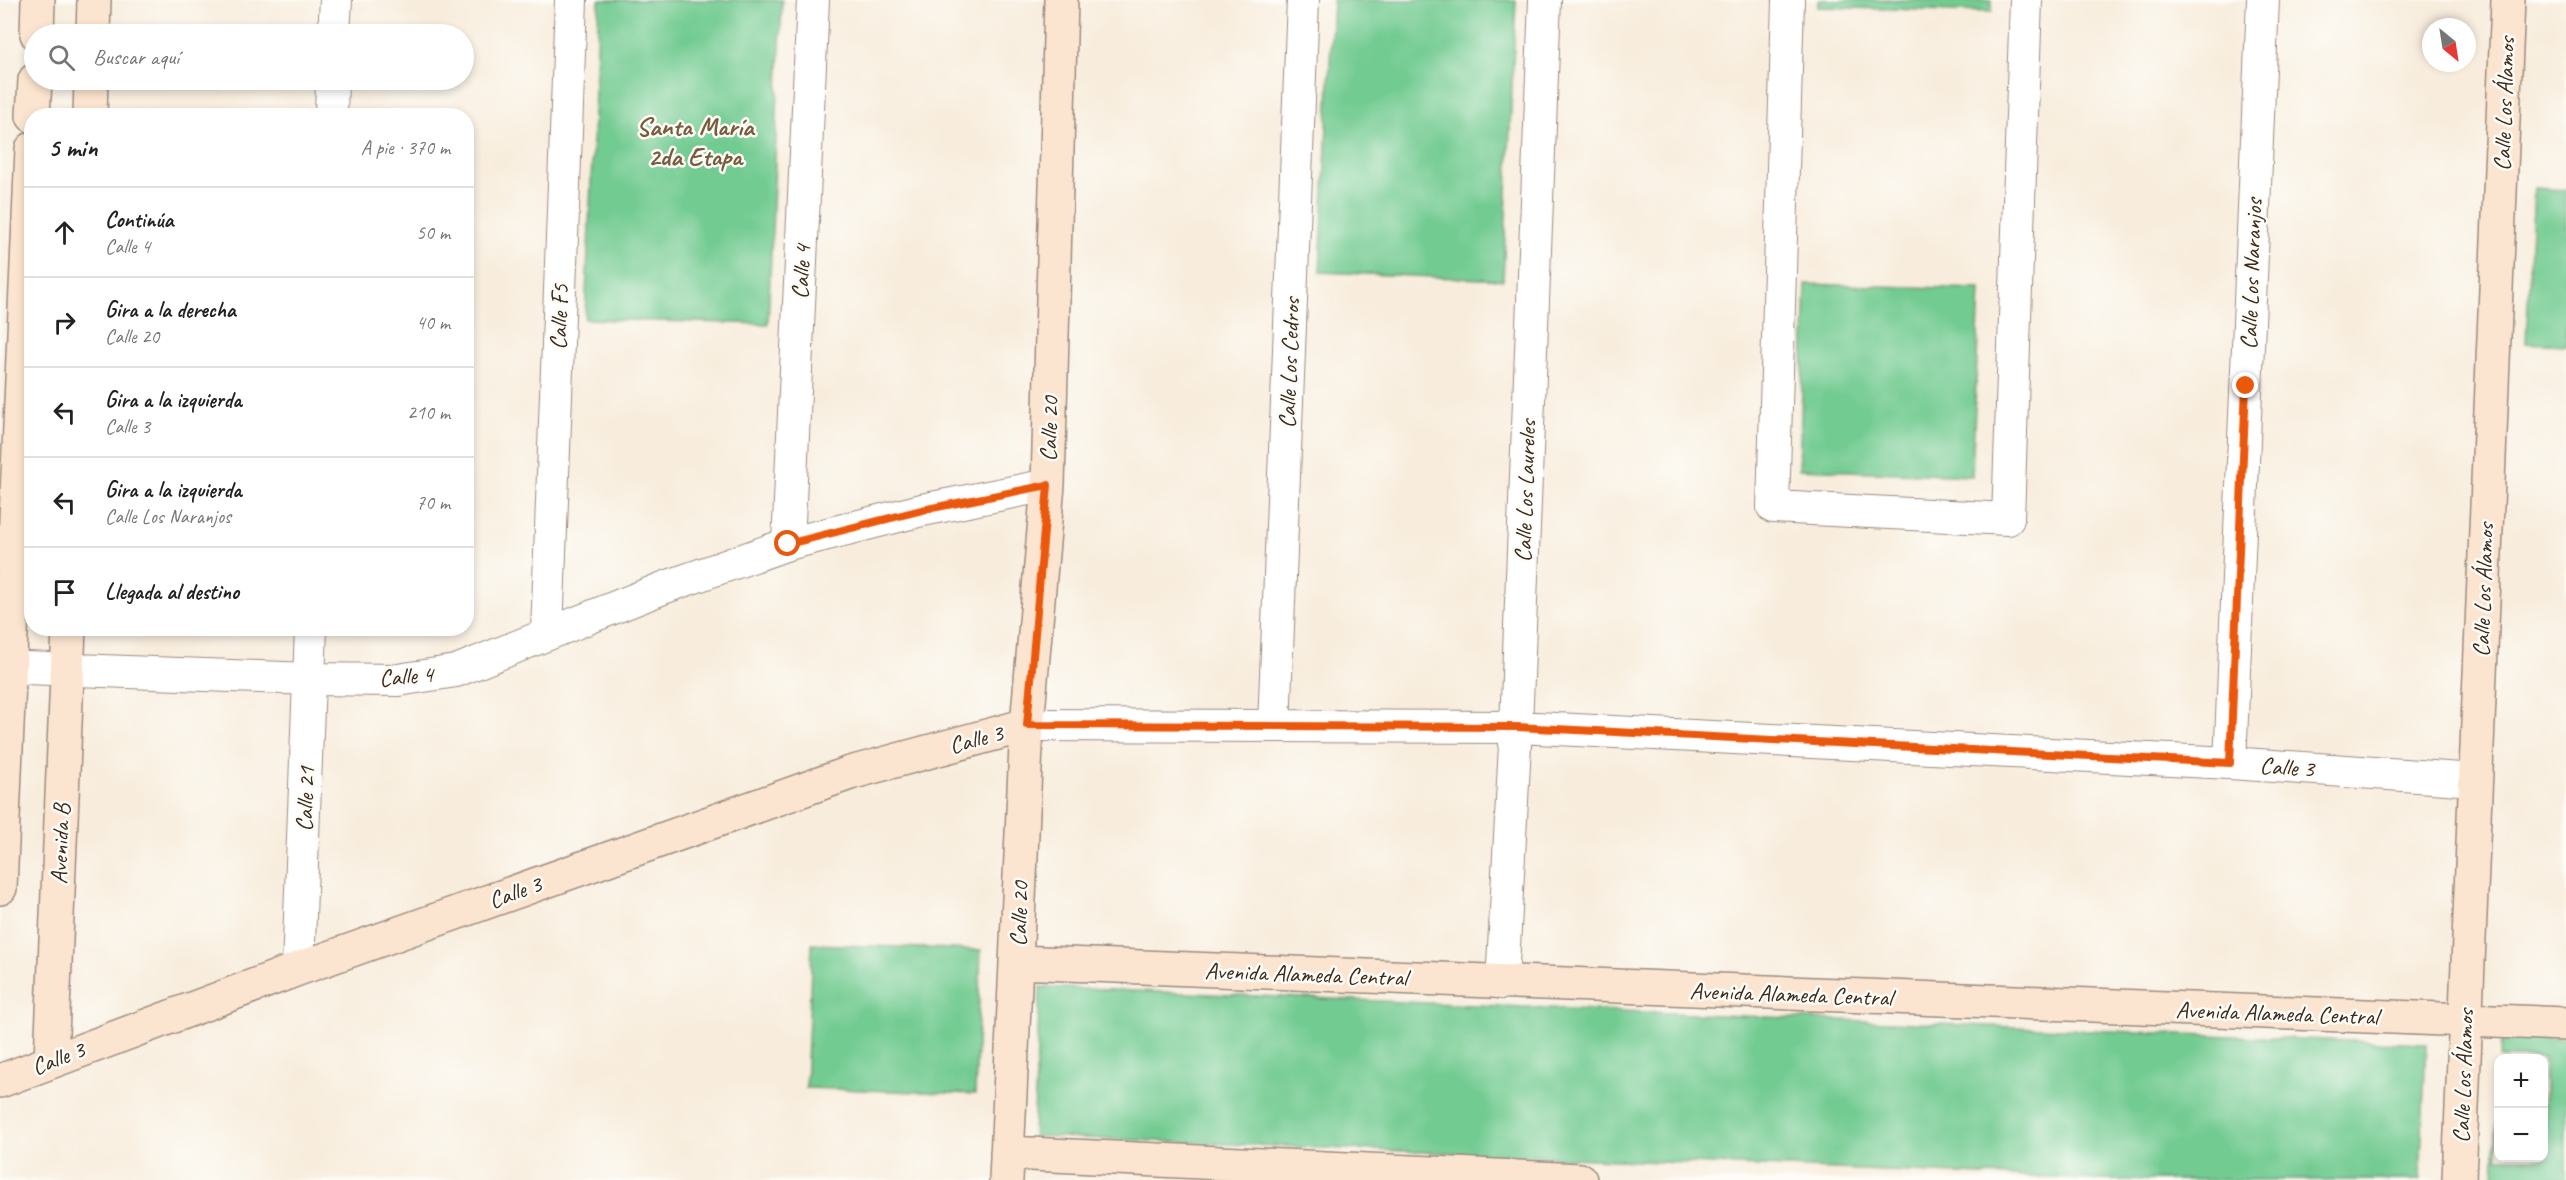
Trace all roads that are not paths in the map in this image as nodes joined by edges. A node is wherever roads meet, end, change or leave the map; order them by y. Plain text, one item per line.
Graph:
1 (38, 0) edge
2 (94, 0) edge
3 (336, 0) edge
4 (571, 0) edge
5 (813, 0) edge
6 (1061, 0) edge
7 (1303, 0) edge
8 (1545, 0) edge
9 (1788, 0) edge
10 (2026, 0) edge
11 (2263, 0) edge
12 (2508, 0) edge
13 (37, 24) edge
14 (93, 24) edge
15 (335, 24) edge
16 (34, 90) edge
17 (91, 90) edge
18 (332, 90) edge
19 (33, 108) edge
20 (90, 108) edge
21 (331, 108) edge
22 (24, 296) edge
23 (1048, 485) junction
24 (788, 544) junction
25 (547, 633) junction
26 (69, 636) edge
27 (311, 636) edge
28 (4, 667) edge
29 (68, 670) junction
30 (309, 679) junction
31 (1027, 725) junction
32 (1274, 726) junction
33 (1516, 727) junction
34 (2230, 763) junction
35 (2475, 780) junction
36 (0, 888) edge
37 (1017, 962) junction
38 (298, 969) junction
39 (1502, 983) junction
40 (2465, 1021) junction
41 (2566, 1024) edge
42 (51, 1060) junction
43 (0, 1081) edge
44 (1007, 1167) edge
45 (1246, 1173) edge
46 (1580, 1180) edge
47 (2459, 1180) edge

1 - 13 street
2 - 14 street
3 - 15 street
4 - 25 street, Calle F5
5 - 24 street, Calle 4
6 - 23 street, Calle 20
7 - 32 street, Calle Los Cedros
8 - 33 street, Calle Los Laureles
9 - 10 street
11 - 34 street, Calle Los Naranjos
12 - 35 street, Calle Los Álamos
16 - 19 street
17 - 20 street
18 - 21 street
22 - 28 street
23 - 24 street, Calle 4
23 - 31 street, Calle 20
24 - 25 street, Calle 4
25 - 30 street, Calle 4
26 - 29 street, Avenida B
27 - 30 street, Calle 21
28 - 29 street, Calle 4
28 - 36 street
29 - 30 street, Calle 4
29 - 42 street, Avenida B
30 - 38 street, Calle 21
31 - 32 street, Calle 3
31 - 37 street, Calle 20
31 - 38 street, Calle 3
32 - 33 street, Calle 3
33 - 34 street, Calle 3
33 - 39 street, Calle Los Laureles
34 - 35 street, Calle 3
35 - 40 street, Calle Los Álamos
37 - 39 street, Avenida Alameda Central
37 - 44 street, Calle 20
38 - 42 street, Calle 3
39 - 40 street, Avenida Alameda Central
40 - 41 street, Avenida Alameda Central
40 - 47 street, Calle Los Álamos
42 - 43 street, Calle 3
44 - 45 street
45 - 46 street

